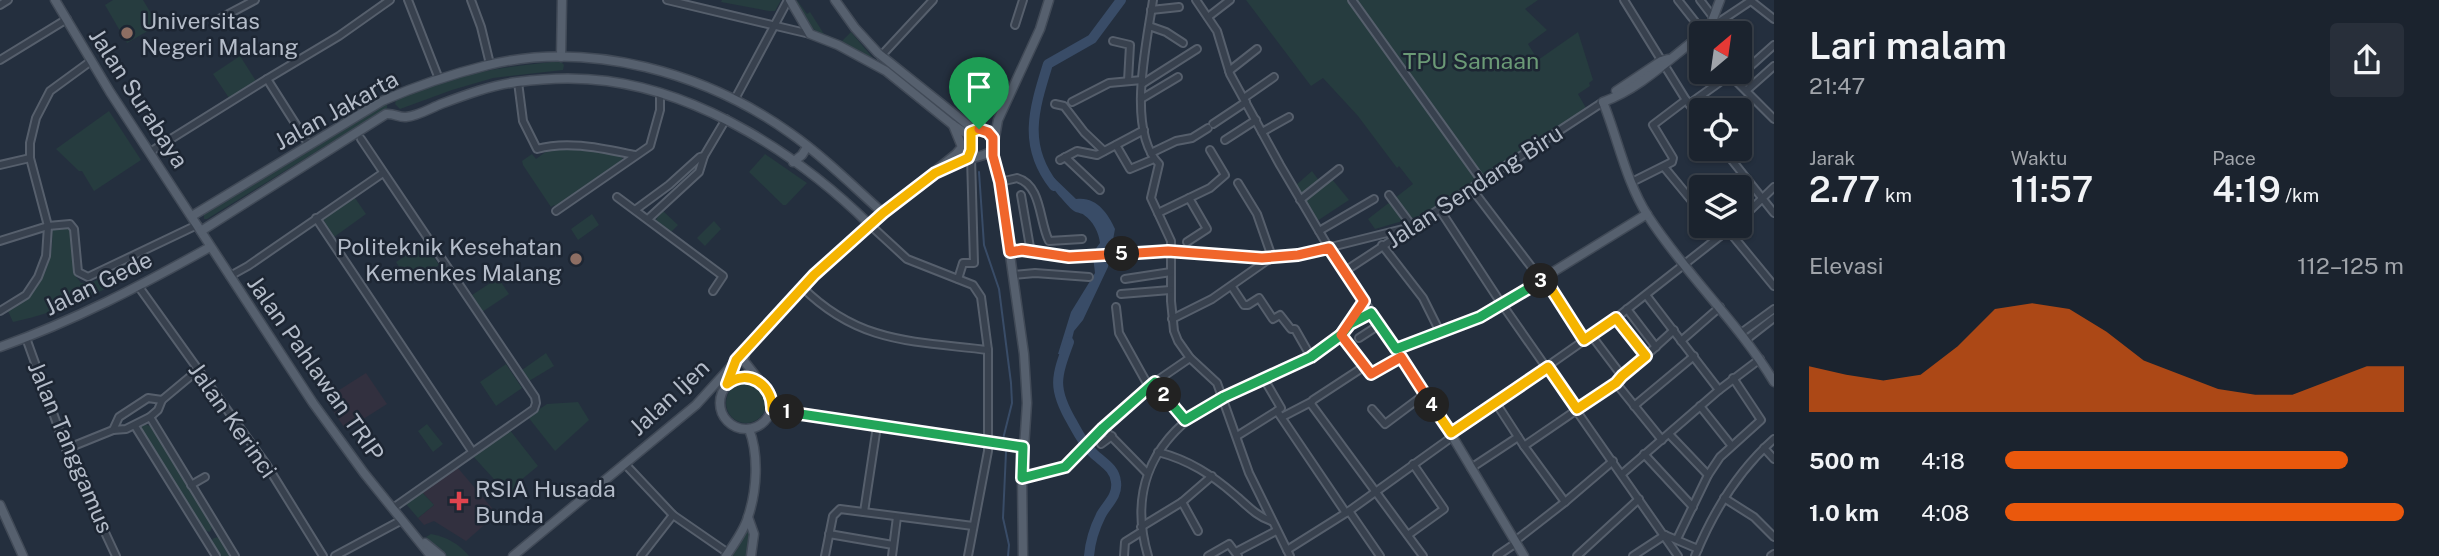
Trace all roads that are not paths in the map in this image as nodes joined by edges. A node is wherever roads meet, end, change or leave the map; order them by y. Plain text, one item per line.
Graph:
1 (8, 0) edge
2 (55, 0) edge
3 (256, 0) edge
4 (390, 0) edge
5 (408, 0) edge
6 (471, 0) edge
7 (562, 0) edge
8 (667, 0) edge
9 (789, 0) edge
10 (835, 0) edge
11 (933, 0) edge
12 (1023, 0) edge
13 (1049, 0) edge
14 (1153, 0) edge
15 (1196, 0) edge
16 (1230, 0) edge
17 (1352, 0) edge
18 (1624, 0) edge
19 (1678, 0) edge
20 (1700, 0) edge
21 (1720, 0) edge
22 (1751, 0) edge
23 (693, 3) edge
24 (0, 5) edge
25 (1179, 7) dead end
26 (1154, 10) junction
27 (1208, 17) junction
28 (1713, 17) junction
29 (221, 18) dead end
30 (66, 19) junction
31 (1774, 19) edge
32 (1695, 21) edge
33 (1711, 21) edge
34 (1721, 21) edge
35 (1015, 25) dead end
36 (774, 26) junction
37 (1149, 26) junction
38 (810, 34) junction
39 (1113, 41) dead end
40 (1184, 43) dead end
41 (1689, 44) edge
42 (1774, 45) edge
43 (1197, 49) dead end
44 (1257, 49) dead end
45 (881, 56) junction
46 (561, 57) junction
47 (0, 60) edge
48 (91, 61) junction
49 (1665, 62) junction
50 (490, 64) junction
51 (1752, 65) edge
52 (1774, 66) edge
53 (1229, 71) junction
54 (1178, 77) dead end
55 (1274, 77) dead end
56 (267, 79) junction
57 (439, 79) junction
58 (1128, 81) junction
59 (518, 82) junction
60 (1142, 82) junction
61 (1715, 84) edge
62 (1741, 84) edge
63 (1747, 90) junction
64 (660, 94) junction
65 (672, 98) junction
66 (388, 99) junction
67 (735, 99) junction
68 (1141, 99) junction
69 (1245, 100) junction
70 (1072, 102) dead end
71 (1603, 102) junction
72 (1687, 102) junction
73 (1055, 104) dead end
74 (1689, 105) edge
75 (660, 110) junction
76 (397, 115) junction
77 (1289, 117) dead end
78 (1774, 119) edge
79 (726, 120) junction
80 (1256, 120) junction
81 (953, 125) junction
82 (1144, 131) junction
83 (1262, 132) junction
84 (972, 133) junction
85 (993, 138) junction
86 (361, 139) dead end
87 (1225, 141) dead end
88 (309, 145) junction
89 (1116, 145) junction
90 (807, 147) junction
91 (993, 150) junction
92 (1210, 150) dead end
93 (1104, 151) junction
94 (150, 152) junction
95 (635, 155) junction
96 (704, 156) junction
97 (1152, 156) junction
98 (970, 157) junction
99 (30, 158) junction
100 (1732, 161) edge
101 (793, 162) junction
102 (0, 165) edge
103 (1664, 167) junction
104 (1339, 169) dead end
105 (686, 170) junction
106 (383, 173) junction
107 (935, 173) junction
108 (694, 177) junction
109 (1482, 181) junction
110 (1000, 182) junction
111 (1632, 182) junction
112 (1238, 183) dead end
113 (1774, 187) edge
114 (1472, 188) junction
115 (1100, 190) dead end
116 (1020, 195) dead end
117 (1389, 195) dead end
118 (617, 197) dead end
119 (1689, 197) edge
120 (1189, 198) junction
121 (1374, 199) dead end
122 (1762, 199) junction
123 (1300, 200) junction
124 (1440, 209) junction
125 (1752, 209) edge
126 (635, 210) junction
127 (556, 212) dead end
128 (883, 213) junction
129 (1157, 213) junction
130 (1647, 214) junction
131 (1774, 214) edge
132 (192, 216) junction
133 (316, 218) junction
134 (648, 219) junction
135 (869, 223) junction
136 (48, 226) junction
137 (1410, 227) junction
138 (199, 228) junction
139 (1319, 231) junction
140 (1718, 238) edge
141 (1738, 238) edge
142 (1082, 239) dead end
143 (0, 242) edge
144 (1187, 242) dead end
145 (1382, 246) junction
146 (211, 247) junction
147 (1329, 248) junction
148 (1010, 252) junction
149 (1031, 253) junction
150 (1272, 257) junction
151 (1684, 265) junction
152 (1345, 271) junction
153 (1171, 272) junction
154 (1014, 275) junction
155 (230, 276) junction
156 (1089, 277) dead end
157 (958, 279) junction
158 (1125, 279) dead end
159 (1543, 280) junction
160 (1774, 286) edge
161 (139, 287) junction
162 (1232, 287) junction
163 (802, 288) junction
164 (1170, 290) junction
165 (713, 291) dead end
166 (1121, 294) dead end
167 (1646, 295) junction
168 (1364, 301) junction
169 (1503, 305) junction
170 (1116, 307) dead end
171 (1720, 307) junction
172 (1627, 309) junction
173 (0, 311) edge
174 (1371, 313) junction
175 (1773, 315) edge
176 (1616, 318) junction
177 (1171, 319) junction
178 (1350, 324) junction
179 (1379, 326) junction
180 (1674, 330) junction
181 (1440, 332) junction
182 (1341, 335) junction
183 (1744, 336) junction
184 (26, 338) junction
185 (1359, 338) dead end
186 (1587, 338) junction
187 (1681, 341) junction
188 (753, 342) junction
189 (0, 347) edge
190 (1656, 348) junction
191 (1396, 349) junction
192 (988, 350) junction
193 (1646, 356) junction
194 (1693, 356) junction
195 (1311, 357) junction
196 (1401, 357) junction
197 (1190, 358) junction
198 (1760, 359) junction
199 (736, 360) junction
200 (1365, 366) junction
201 (1548, 367) junction
202 (198, 370) junction
203 (1622, 376) junction
204 (1733, 378) junction
205 (1264, 379) junction
206 (1155, 382) junction
207 (1774, 382) edge
208 (1616, 383) junction
209 (727, 384) junction
210 (763, 385) junction
211 (1149, 387) junction
212 (1719, 390) junction
213 (1425, 394) junction
214 (1224, 397) junction
215 (162, 400) junction
216 (1311, 402) junction
217 (1496, 403) junction
218 (696, 405) junction
219 (1634, 406) junction
220 (1700, 406) junction
221 (772, 409) junction
222 (1372, 409) dead end
223 (1577, 409) junction
224 (1280, 414) junction
225 (150, 417) junction
226 (1185, 420) junction
227 (135, 426) junction
228 (877, 426) junction
229 (1103, 428) junction
230 (749, 429) junction
231 (113, 430) junction
232 (1669, 433) junction
233 (1452, 435) junction
234 (1112, 436) junction
235 (1237, 436) junction
236 (1518, 437) junction
237 (1774, 439) edge
238 (1662, 440) junction
239 (989, 442) junction
240 (1165, 443) junction
241 (1101, 444) dead end
242 (1731, 445) junction
243 (1524, 446) junction
244 (1023, 447) junction
245 (1764, 448) junction
246 (66, 449) junction
247 (472, 451) junction
248 (1158, 452) junction
249 (1644, 454) junction
250 (1175, 457) junction
251 (1774, 459) edge
252 (1613, 461) junction
253 (625, 464) junction
254 (1413, 464) junction
255 (1471, 468) junction
256 (1147, 473) junction
257 (1622, 474) junction
258 (1708, 475) junction
259 (1212, 476) junction
260 (205, 477) dead end
261 (1022, 478) junction
262 (191, 485) junction
263 (1375, 492) junction
264 (1724, 498) junction
265 (1639, 499) junction
266 (1182, 502) junction
267 (1565, 502) junction
268 (0, 505) edge
269 (1693, 507) junction
270 (393, 508) junction
271 (864, 512) junction
272 (1347, 512) junction
273 (673, 515) junction
274 (748, 517) junction
275 (897, 517) junction
276 (402, 520) junction
277 (1271, 521) junction
278 (973, 526) junction
279 (219, 531) junction
280 (1198, 531) dead end
281 (1276, 531) junction
282 (1141, 533) junction
283 (829, 534) junction
284 (1665, 534) junction
285 (1408, 535) junction
286 (417, 537) junction
287 (1774, 537) edge
288 (205, 539) junction
289 (1677, 539) junction
290 (1515, 542) junction
291 (893, 545) junction
292 (1697, 552) edge
293 (1288, 553) edge
294 (1237, 554) edge
295 (727, 555) edge
296 (1419, 555) edge
297 (1579, 555) edge
298 (23, 556) edge
299 (116, 556) edge
300 (216, 556) edge
301 (235, 556) edge
302 (323, 556) edge
303 (335, 556) edge
304 (431, 556) edge
305 (442, 556) edge
306 (513, 556) edge
307 (641, 556) edge
308 (751, 556) edge
309 (825, 556) edge
310 (892, 556) edge
311 (968, 556) edge
312 (1023, 556) edge
313 (1124, 556) edge
314 (1147, 556) edge
315 (1208, 556) edge
316 (1380, 556) edge
317 (1497, 556) edge
318 (1524, 556) edge
319 (1633, 556) edge
320 (1678, 556) edge

1 - 24 street
2 - 30 main road, Jalan Surabaya
3 - 29 street
4 - 56 street
5 - 57 street
6 - 50 street
7 - 46 main road
8 - 23 street
9 - 36 street
9 - 38 main road
10 - 45 main road
11 - 45 street
12 - 35 street
13 - 85 main road
14 - 26 street
15 - 27 street
16 - 27 street
17 - 109 street
18 - 49 street
19 - 32 street
20 - 28 street
21 - 28 main road
22 - 31 street
22 - 34 street
23 - 36 street
25 - 26 street
26 - 37 street
27 - 53 street
28 - 33 main road
30 - 47 street
30 - 48 main road, Jalan Surabaya
36 - 38 street
36 - 67 street
37 - 40 street
37 - 60 street
38 - 81 main road
39 - 58 street
41 - 49 main road
42 - 51 street
43 - 60 street
44 - 53 street
45 - 84 main road
46 - 50 main road, Jalan Jakarta
46 - 67 main road, Jalan Jakarta
48 - 94 main road, Jalan Surabaya
48 - 99 street
49 - 71 main road
49 - 72 street
50 - 57 main road, Jalan Jakarta
52 - 63 street
53 - 69 street
54 - 68 street
55 - 69 street
56 - 88 street
56 - 94 street
57 - 66 main road, Jalan Jakarta
58 - 60 street
58 - 70 street
59 - 64 main road
59 - 76 main road
59 - 95 street
60 - 68 street
61 - 72 street
62 - 63 street
63 - 78 street
64 - 65 main road
64 - 75 street
65 - 75 street
65 - 79 main road
66 - 76 main road
66 - 88 main road, Jalan Jakarta
67 - 90 main road, Jalan Jakarta
68 - 82 street
69 - 80 street
69 - 97 street
71 - 109 street, Jalan Sendang Biru
71 - 111 main road
72 - 74 street
72 - 103 street
73 - 93 street
75 - 95 street
76 - 138 main road
77 - 83 street
79 - 96 street
79 - 101 main road
80 - 83 street
80 - 87 street
81 - 84 main road
81 - 107 main road, Jalan Ijen
82 - 89 street
82 - 97 street
83 - 123 street
84 - 85 main road
84 - 98 main road
85 - 91 main road
86 - 106 street
88 - 132 main road, Jalan Jakarta
89 - 93 street
89 - 97 street
90 - 101 main road
90 - 128 main road, Jalan Jakarta
91 - 98 main road, Jalan Ijen
91 - 110 main road
92 - 120 street
93 - 115 street
94 - 132 main road, Jalan Surabaya
95 - 127 street
96 - 105 street
96 - 108 street
97 - 129 street
98 - 107 main road, Jalan Ijen
98 - 157 street
99 - 102 street
99 - 136 street
100 - 122 street
101 - 135 main road
103 - 111 street
103 - 119 street
104 - 123 street
105 - 108 street
105 - 126 street
106 - 133 street
106 - 247 street
107 - 128 main road, Jalan Ijen
108 - 134 street
109 - 114 street, Jalan Sendang Biru
110 - 142 street
110 - 148 main road
111 - 130 main road
112 - 150 street
113 - 122 street
114 - 124 street, Jalan Sendang Biru
114 - 159 street
116 - 149 street
117 - 137 street
118 - 126 street
120 - 129 street
120 - 144 street
121 - 139 street
122 - 125 street
122 - 131 street
123 - 139 street
124 - 137 street, Jalan Sendang Biru
124 - 169 street
126 - 134 street
128 - 135 main road, Jalan Ijen
129 - 153 street
130 - 151 main road
130 - 159 main road
132 - 138 main road, Jalan Pahlawan TRIP
133 - 155 street
133 - 247 street
134 - 165 street
135 - 157 street
135 - 163 main road, Jalan Ijen
136 - 138 street
136 - 143 street
136 - 173 street
137 - 145 street, Jalan Sendang Biru
137 - 147 street
138 - 146 main road, Jalan Pahlawan TRIP
139 - 147 street
140 - 151 street
141 - 160 street
145 - 152 street, Jalan Sendang Biru
145 - 181 street
146 - 155 main road, Jalan Pahlawan TRIP
146 - 161 main road, Jalan Gede
147 - 150 street
147 - 152 street
148 - 149 street
148 - 154 main road
149 - 150 street
150 - 162 street
151 - 167 street
151 - 171 main road
152 - 168 street
153 - 158 street
153 - 164 street
154 - 156 street
154 - 244 main road
155 - 270 main road, Jalan Pahlawan TRIP
157 - 192 street
159 - 169 main road
159 - 186 street
161 - 184 main road, Jalan Gede
161 - 202 street, Jalan Kerinci
162 - 177 street
162 - 195 street
163 - 188 main road, Jalan Ijen
163 - 192 street
164 - 166 street
164 - 177 street
167 - 172 street
167 - 180 street
168 - 174 street
168 - 178 street
169 - 181 main road
169 - 201 street
170 - 211 street
171 - 183 main road
171 - 187 street
172 - 176 street
172 - 190 street
174 - 178 street
174 - 179 street
175 - 183 street
176 - 186 street
176 - 193 street
177 - 197 street
178 - 182 street
179 - 185 street
179 - 191 street
180 - 187 street
180 - 190 street
181 - 191 main road
182 - 195 street
182 - 200 street
183 - 198 main road
184 - 189 main road, Jalan Gede
184 - 246 street, Jalan Tanggamus
186 - 201 street
186 - 203 street
187 - 194 street
188 - 199 main road, Jalan Ijen
188 - 210 main road
190 - 193 street
191 - 196 main road
192 - 239 street
193 - 203 street
194 - 212 street
194 - 219 street
195 - 205 street
196 - 200 street
196 - 213 main road
197 - 206 street
197 - 214 street
198 - 204 street
198 - 207 main road
199 - 209 main road
199 - 218 main road, Jalan Ijen
200 - 216 street
201 - 217 street
201 - 223 street
202 - 215 street
202 - 302 street, Jalan Kerinci
203 - 208 street
204 - 212 street
204 - 242 street
205 - 214 street
205 - 224 street
206 - 211 street
206 - 226 street
208 - 219 street
208 - 223 street
209 - 210 main road
209 - 218 main road
209 - 230 main road
210 - 221 main road
211 - 229 street
212 - 220 street
213 - 222 street
213 - 233 main road
214 - 226 street
214 - 235 street
215 - 225 street
215 - 231 street
216 - 224 street
216 - 263 street
217 - 233 street
217 - 236 street
218 - 253 main road, Jalan Ijen
219 - 238 street
220 - 232 street
220 - 242 street
221 - 228 main road
221 - 230 main road
223 - 243 street
223 - 252 street
224 - 235 street
224 - 272 street
225 - 227 street
225 - 262 street
226 - 240 street
227 - 231 street
227 - 288 street
228 - 239 main road
228 - 271 street
229 - 234 street
229 - 261 street
230 - 274 main road
231 - 246 street
232 - 238 street
232 - 258 street
233 - 254 street
233 - 255 main road
234 - 241 street
234 - 256 street
235 - 277 street
236 - 243 street
236 - 255 street
237 - 245 street
238 - 249 street
239 - 244 main road
239 - 278 street
240 - 248 street
240 - 250 street
242 - 258 street
243 - 267 street
244 - 261 main road
245 - 251 street
245 - 264 street
246 - 299 street, Jalan Tanggamus
247 - 270 street
248 - 250 street
248 - 256 street
249 - 257 street
249 - 269 street
250 - 259 street
252 - 257 street
252 - 267 street
253 - 273 street
253 - 306 main road, Jalan Ijen
254 - 263 street
254 - 285 street
255 - 290 main road
256 - 282 street
257 - 265 street
258 - 269 street
259 - 266 street
259 - 277 street
260 - 262 street
261 - 312 main road
262 - 279 street
263 - 272 street
263 - 285 street
264 - 287 street
264 - 292 street
265 - 284 street
265 - 297 street
266 - 280 street
266 - 282 street
267 - 290 street
268 - 298 main road
269 - 289 street
270 - 276 main road, Jalan Pahlawan TRIP
271 - 275 street
271 - 283 street
272 - 293 street
272 - 316 street
273 - 295 street
273 - 307 street
274 - 295 main road
274 - 308 main road
275 - 278 street
275 - 291 street
276 - 286 main road, Jalan Pahlawan TRIP
276 - 303 street
277 - 281 street
278 - 311 street
279 - 288 street
279 - 301 street
281 - 293 street
281 - 294 street
282 - 313 street
282 - 314 street
283 - 291 street
283 - 309 street
284 - 289 street
284 - 319 street
284 - 320 street
285 - 296 street
286 - 304 main road, Jalan Pahlawan TRIP
286 - 305 main road, Jalan Pahlawan TRIP
288 - 300 street
289 - 292 street
290 - 317 street
290 - 318 main road
291 - 310 street
294 - 315 street

